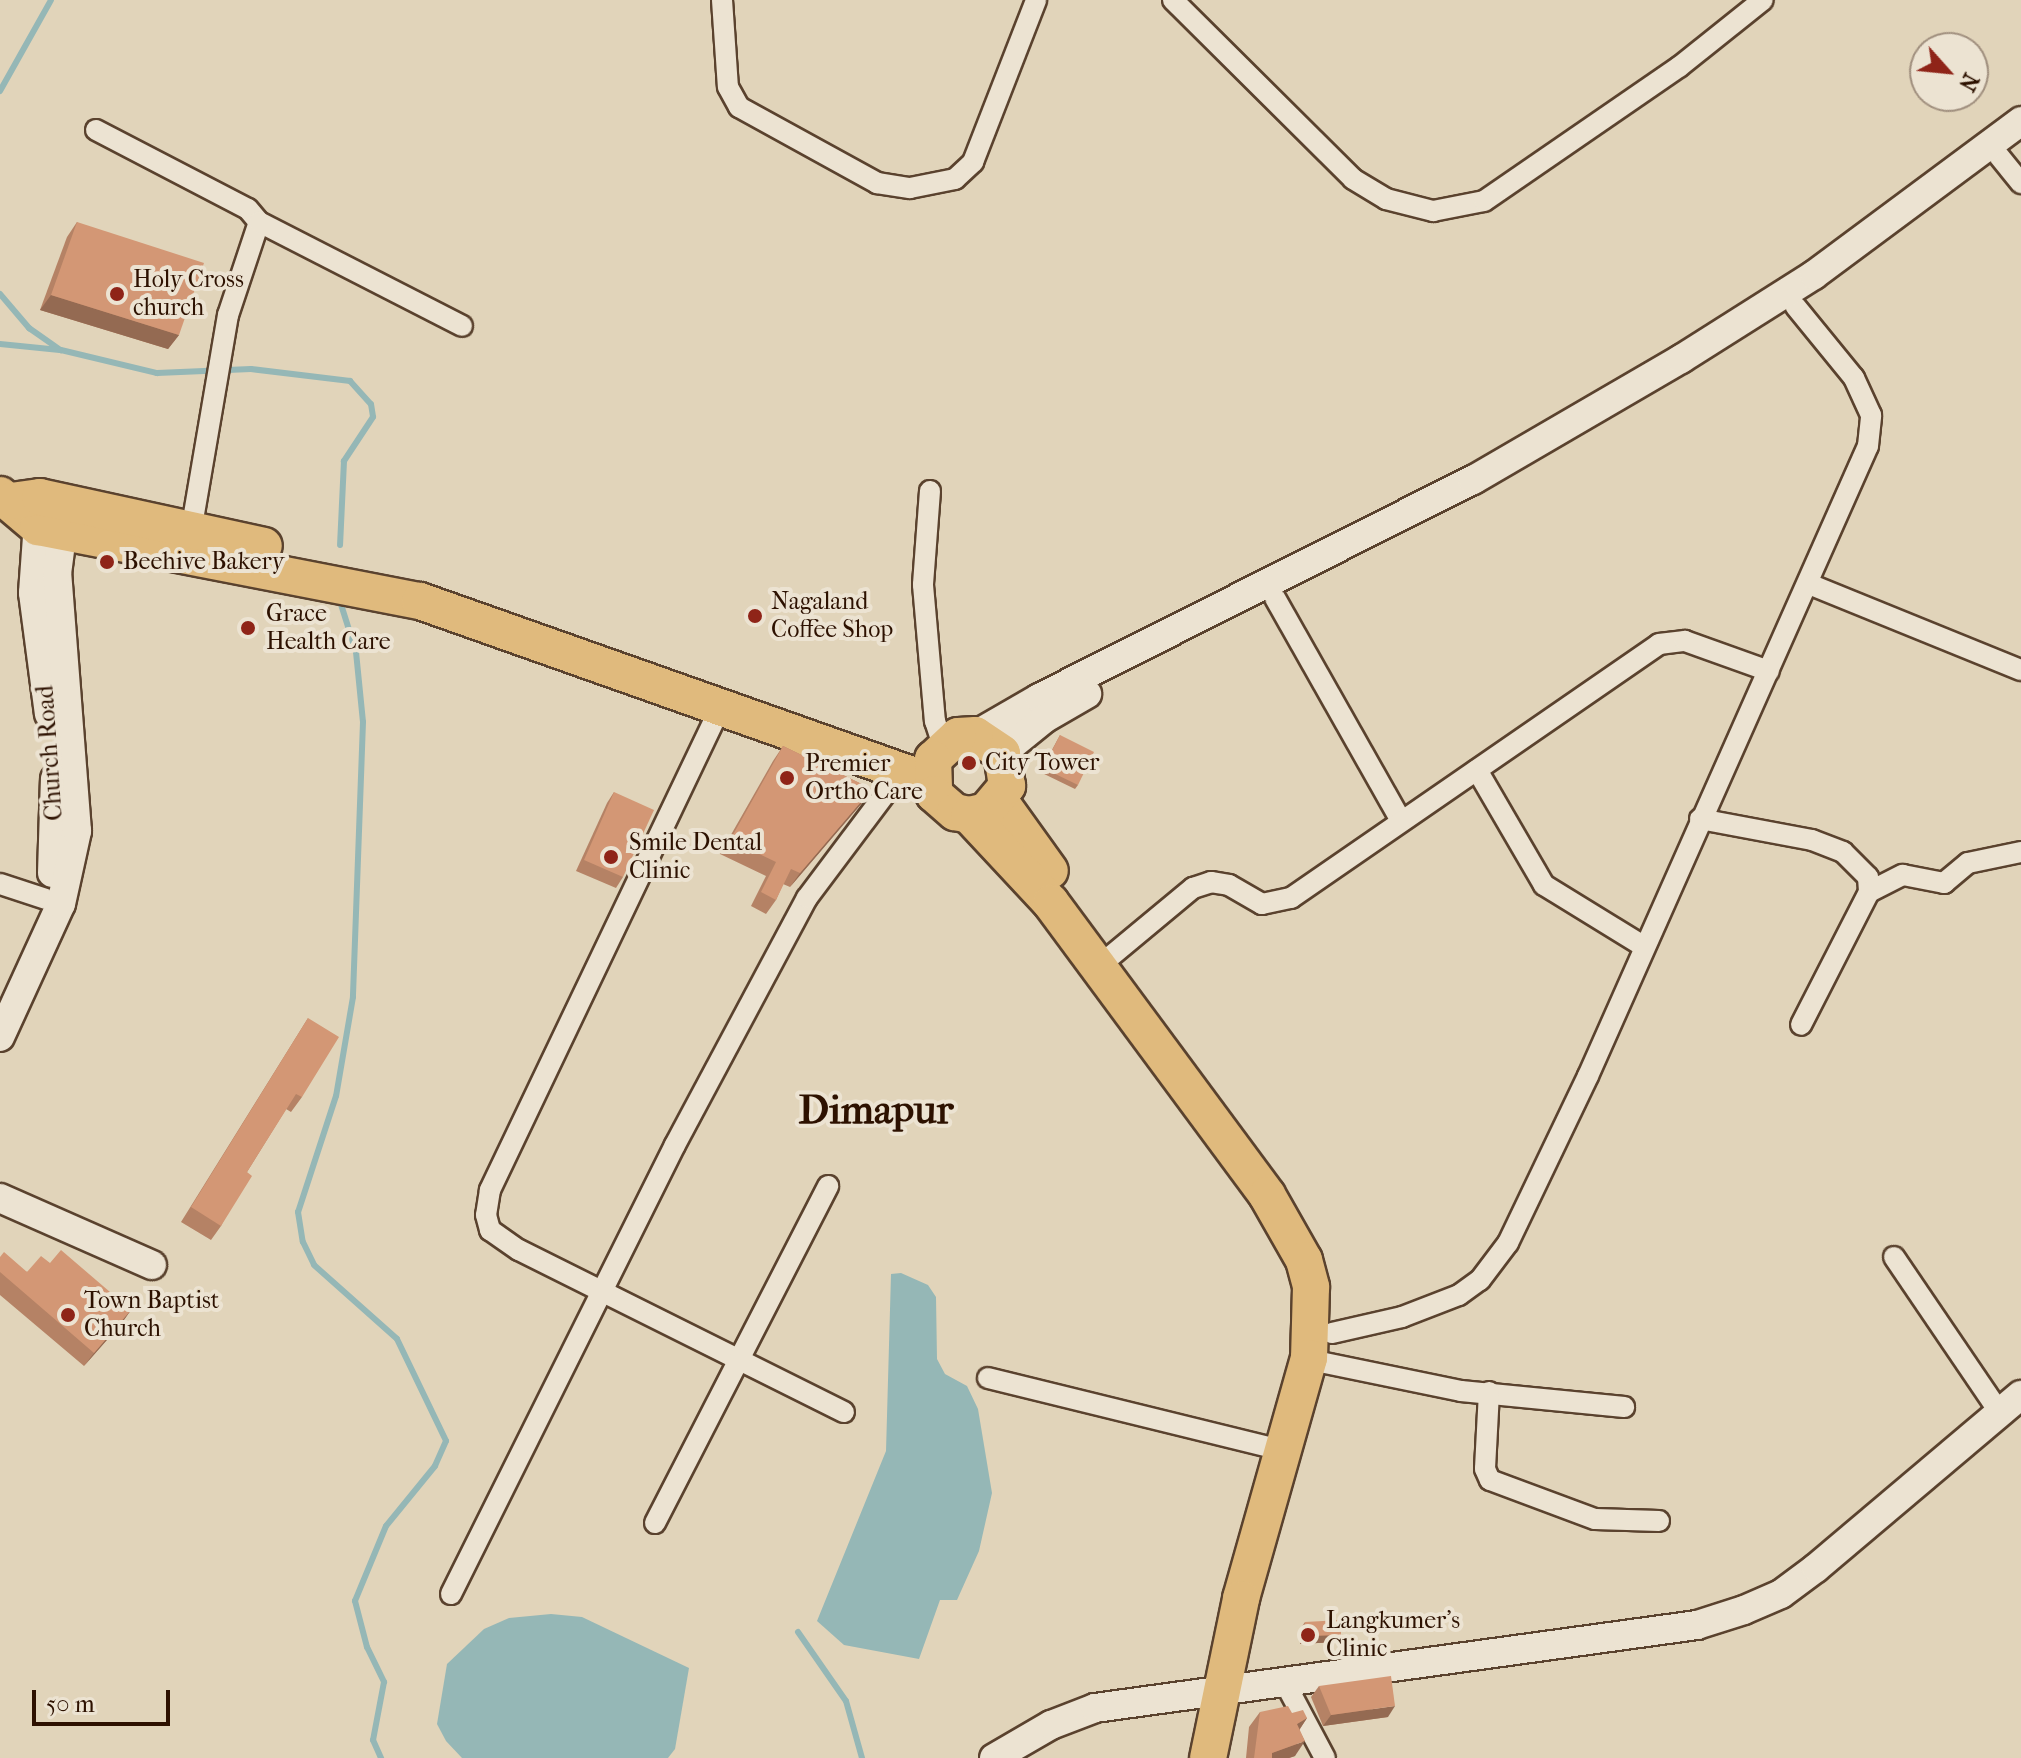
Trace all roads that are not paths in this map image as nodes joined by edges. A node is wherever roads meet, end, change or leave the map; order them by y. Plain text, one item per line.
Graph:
1 (722, 0) edge
2 (1036, 0) edge
3 (1173, 0) edge
4 (1763, 0) edge
5 (2021, 121) edge
6 (96, 130) dead end
7 (2010, 148) edge
8 (2021, 183) edge
9 (259, 222) junction
10 (1796, 307) junction
11 (462, 326) dead end
12 (930, 491) dead end
13 (36, 509) edge
14 (191, 531) junction
15 (1809, 584) junction
16 (1275, 598) junction
17 (2021, 670) edge
18 (1769, 671) junction
19 (722, 704) junction
20 (947, 758) junction
21 (1477, 770) junction
22 (984, 808) junction
23 (1700, 819) junction
24 (1401, 821) junction
25 (2021, 852) edge
26 (0, 884) edge
27 (1869, 892) junction
28 (46, 899) junction
29 (1643, 946) junction
30 (1111, 956) junction
31 (0, 999) edge
32 (1801, 1025) dead end
33 (0, 1037) edge
34 (828, 1186) dead end
35 (0, 1198) edge
36 (1894, 1257) dead end
37 (152, 1265) dead end
38 (605, 1292) junction
39 (1328, 1348) junction
40 (737, 1358) junction
41 (988, 1378) dead end
42 (1489, 1392) junction
43 (2011, 1404) edge
44 (1624, 1407) dead end
45 (844, 1412) dead end
46 (1285, 1451) junction
47 (1659, 1521) dead end
48 (655, 1523) dead end
49 (451, 1594) dead end
50 (1284, 1681) junction
51 (1231, 1685) junction
52 (994, 1758) edge
53 (1208, 1758) edge
54 (1230, 1758) edge
55 (1325, 1758) edge

1 - 2 street
3 - 4 street
5 - 20 main road
6 - 9 street
7 - 8 street
7 - 10 main road
9 - 11 street
9 - 14 street
10 - 15 street
10 - 16 main road
12 - 20 street
13 - 14 highway
13 - 19 highway
13 - 28 main road, Church Road
13 - 33 main road
14 - 20 highway
15 - 17 street
15 - 18 street
16 - 20 main road
16 - 24 street
18 - 21 street
18 - 23 street
19 - 20 highway
19 - 38 street
20 - 22 highway
20 - 22 highway
20 - 38 street
21 - 24 street
21 - 29 street
22 - 30 highway
22 - 46 highway
23 - 27 street
23 - 29 street
24 - 30 street
25 - 27 street
26 - 28 street
27 - 32 street
28 - 31 main road, Church Road
29 - 39 street
30 - 39 highway
34 - 40 street
35 - 37 main road
36 - 43 street
38 - 40 street
38 - 49 street
39 - 42 street
39 - 51 highway
40 - 45 street
40 - 48 street
41 - 46 street
42 - 44 street
42 - 47 street
43 - 50 main road
46 - 51 highway
50 - 51 main road
50 - 55 street
51 - 52 main road
51 - 53 highway
51 - 54 highway

